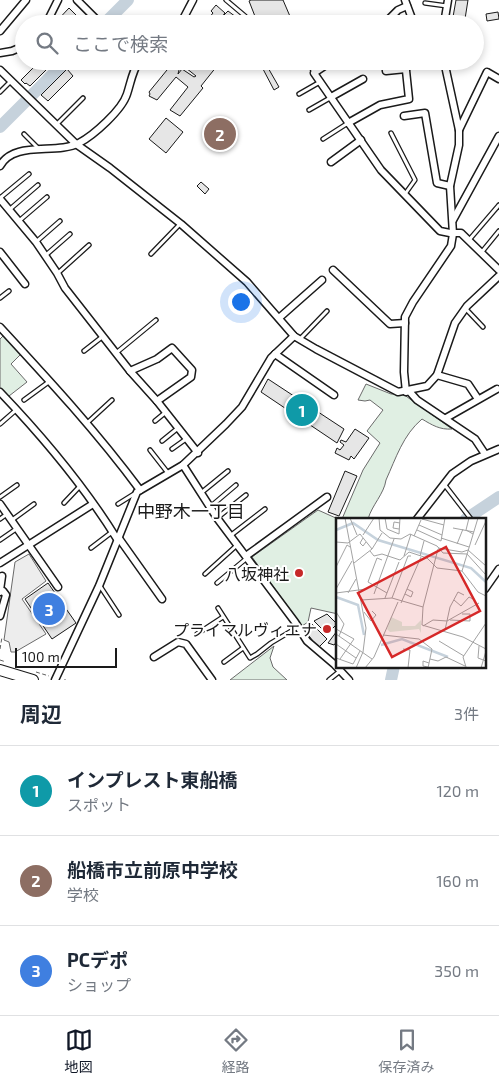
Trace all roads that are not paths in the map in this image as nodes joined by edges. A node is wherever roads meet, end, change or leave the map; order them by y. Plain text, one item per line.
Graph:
1 (26, 0) edge
2 (58, 0) edge
3 (77, 0) edge
4 (193, 0) edge
5 (226, 0) edge
6 (406, 3) edge
7 (425, 3) dead end
8 (447, 3) edge
9 (50, 15) edge
10 (92, 15) edge
11 (185, 15) edge
12 (243, 15) edge
13 (393, 15) edge
14 (411, 15) edge
15 (0, 31) edge
16 (15, 50) edge
17 (0, 53) edge
18 (0, 70) edge
19 (133, 70) edge
20 (312, 70) edge
21 (318, 70) edge
22 (406, 70) edge
23 (446, 70) edge
24 (314, 73) junction
25 (363, 79) dead end
26 (499, 79) edge
27 (12, 81) junction
28 (320, 82) junction
29 (0, 92) edge
30 (299, 94) dead end
31 (331, 97) junction
32 (83, 98) dead end
33 (310, 110) dead end
34 (404, 116) dead end
35 (348, 122) junction
36 (56, 125) junction
37 (459, 130) junction
38 (391, 133) dead end
39 (24, 134) dead end
40 (499, 136) edge
41 (323, 140) dead end
42 (361, 140) junction
43 (76, 144) junction
44 (40, 149) junction
45 (331, 162) dead end
46 (0, 166) edge
47 (29, 174) dead end
48 (38, 185) dead end
49 (450, 186) junction
50 (405, 194) junction
51 (47, 197) dead end
52 (0, 199) edge
53 (499, 204) edge
54 (9, 210) junction
55 (452, 220) junction
56 (18, 221) junction
57 (60, 221) dead end
58 (181, 224) junction
59 (499, 232) edge
60 (70, 234) dead end
61 (453, 234) junction
62 (468, 240) junction
63 (36, 242) junction
64 (89, 245) dead end
65 (0, 252) edge
66 (151, 254) dead end
67 (480, 254) junction
68 (45, 256) junction
69 (333, 270) dead end
70 (499, 270) edge
71 (57, 273) junction
72 (499, 276) edge
73 (322, 280) dead end
74 (25, 284) dead end
75 (9, 291) dead end
76 (0, 298) edge
77 (465, 308) junction
78 (327, 311) dead end
79 (279, 318) junction
80 (156, 320) dead end
81 (405, 323) junction
82 (0, 327) edge
83 (483, 327) dead end
84 (102, 337) junction
85 (297, 337) junction
86 (84, 351) dead end
87 (115, 354) junction
88 (275, 354) junction
89 (130, 371) junction
90 (437, 375) junction
91 (50, 381) junction
92 (497, 388) dead end
93 (408, 391) junction
94 (0, 392) edge
95 (334, 395) dead end
96 (478, 399) junction
97 (24, 400) dead end
98 (112, 400) dead end
99 (157, 401) junction
100 (17, 409) junction
101 (166, 412) junction
102 (446, 418) junction
103 (154, 421) dead end
104 (0, 424) edge
105 (87, 424) junction
106 (178, 428) junction
107 (187, 439) junction
108 (162, 441) dead end
109 (172, 449) dead end
110 (499, 449) edge
111 (150, 450) dead end
112 (198, 453) junction
113 (485, 454) junction
114 (183, 465) junction
115 (228, 471) dead end
116 (168, 474) junction
117 (444, 484) junction
118 (17, 485) dead end
119 (81, 485) junction
120 (236, 485) dead end
121 (139, 491) junction
122 (200, 493) junction
123 (246, 495) dead end
124 (0, 497) edge
125 (327, 498) dead end
126 (64, 503) dead end
127 (0, 504) edge
128 (34, 504) dead end
129 (93, 504) junction
130 (118, 504) dead end
131 (210, 507) junction
132 (265, 509) dead end
133 (9, 517) junction
134 (217, 518) junction
135 (418, 518) edge
136 (470, 518) edge
137 (0, 520) edge
138 (17, 529) junction
139 (116, 536) junction
140 (230, 536) junction
141 (0, 540) edge
142 (28, 546) junction
143 (236, 546) junction
144 (91, 548) dead end
145 (247, 557) junction
146 (0, 563) edge
147 (499, 569) edge
148 (205, 574) dead end
149 (2, 576) dead end
150 (217, 583) dead end
151 (99, 586) junction
152 (58, 587) dead end
153 (486, 588) edge
154 (0, 591) edge
155 (162, 599) dead end
156 (218, 608) dead end
157 (119, 615) dead end
158 (0, 616) edge
159 (223, 617) junction
160 (298, 627) junction
161 (197, 634) dead end
162 (243, 648) junction
163 (154, 657) dead end
164 (224, 662) dead end
165 (336, 662) edge
166 (339, 668) edge
167 (0, 670) edge
168 (340, 671) junction
169 (33, 680) edge
170 (55, 680) edge
171 (212, 680) edge
172 (329, 680) edge
173 (349, 680) edge

1 - 15 street
2 - 9 street
3 - 10 street
4 - 11 street
5 - 12 lane
6 - 13 street
6 - 14 street
7 - 8 lane
16 - 17 street
18 - 27 street
19 - 43 street
20 - 24 lane
21 - 24 street
22 - 35 street
23 - 37 street
24 - 28 street
25 - 31 street
26 - 37 street
27 - 29 lane
27 - 36 street
28 - 30 lane
28 - 31 street
31 - 33 lane
31 - 35 street
32 - 36 lane
34 - 49 street
35 - 41 lane
35 - 42 street
36 - 43 street
37 - 49 street
38 - 50 lane
39 - 44 lane
40 - 55 street
42 - 45 street
42 - 50 street
43 - 44 street
43 - 58 street
44 - 46 street
47 - 52 lane
48 - 54 lane
49 - 55 street
50 - 61 street
51 - 56 lane
52 - 54 street
53 - 62 lane
54 - 56 street
55 - 61 street
56 - 63 street
57 - 63 lane
58 - 66 lane
58 - 79 street
59 - 67 lane
60 - 68 lane
61 - 62 street
61 - 81 street
62 - 67 street
63 - 68 street
64 - 71 lane
65 - 74 street
67 - 70 street
68 - 71 street
69 - 81 street
71 - 84 street
72 - 77 street
73 - 79 street
75 - 76 lane
77 - 83 lane
77 - 90 street
78 - 85 lane
79 - 85 street
80 - 87 lane
81 - 93 street
82 - 91 street
84 - 86 lane
84 - 87 street
85 - 88 street
85 - 93 street
87 - 89 street
88 - 95 street
88 - 112 street
89 - 99 street
89 - 99 street
90 - 93 street
90 - 96 street
91 - 97 lane
91 - 105 street
92 - 96 street
93 - 102 street
94 - 100 street
96 - 102 street
98 - 105 lane
99 - 101 street
100 - 104 lane
100 - 119 street
101 - 103 lane
101 - 106 street
102 - 113 street
105 - 121 street
106 - 107 street
106 - 108 lane
107 - 109 lane
107 - 112 street
110 - 113 street
111 - 116 lane
112 - 114 street
113 - 117 street
114 - 116 street
114 - 122 street
115 - 122 lane
116 - 121 street
117 - 135 street
117 - 136 lane
118 - 124 lane
119 - 126 lane
119 - 129 street
120 - 131 lane
121 - 130 lane
121 - 139 street
122 - 131 street
123 - 134 lane
125 - 145 street
127 - 133 street
128 - 133 lane
129 - 139 street
129 - 142 street
131 - 134 street
132 - 140 lane
133 - 137 lane
133 - 138 street
134 - 140 street
138 - 141 lane
138 - 142 street
139 - 144 lane
139 - 151 street
139 - 155 street
140 - 143 street
142 - 146 street
142 - 152 street
143 - 145 street
143 - 148 lane
145 - 150 lane
145 - 160 street
147 - 153 street
149 - 154 street
151 - 157 lane
151 - 170 street
154 - 158 street
156 - 159 lane
159 - 161 lane
159 - 162 lane
160 - 162 lane
160 - 165 street
162 - 164 lane
163 - 171 street
166 - 168 street
167 - 169 main road
168 - 172 lane
168 - 173 street

